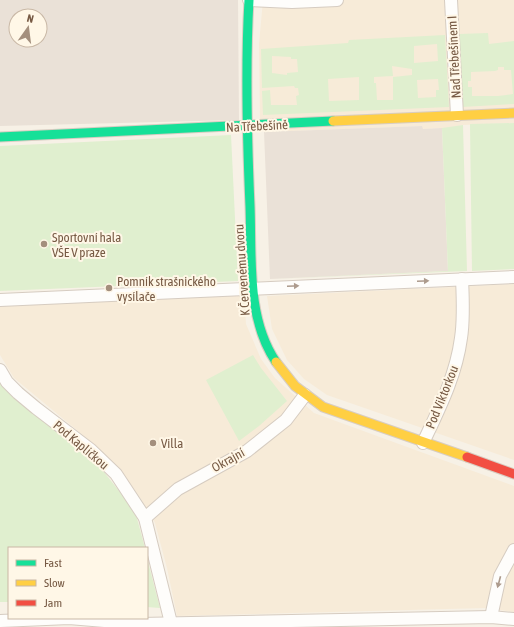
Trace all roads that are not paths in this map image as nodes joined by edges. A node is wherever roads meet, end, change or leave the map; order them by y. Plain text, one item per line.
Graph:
1 (249, 0) edge
2 (337, 0) edge
3 (451, 0) edge
4 (514, 113) edge
5 (457, 115) junction
6 (247, 127) junction
7 (0, 138) edge
8 (514, 277) edge
9 (462, 279) junction
10 (254, 288) junction
11 (0, 300) edge
12 (0, 370) edge
13 (305, 395) junction
14 (423, 443) junction
15 (514, 474) edge
16 (145, 518) junction
17 (514, 550) edge
18 (492, 617) junction
19 (46, 619) edge
20 (81, 619) edge
21 (514, 619) edge
22 (0, 621) edge
23 (171, 623) junction

1 - 2 street
1 - 6 street, K Červenému dvoru
3 - 5 street, Nad Třebešínem I
4 - 5 street, Na Třebešíně
5 - 6 street, Na Třebešíně
6 - 7 street, Na Třebešíně
6 - 10 street, K Červenému dvoru
8 - 9 street
10 -> 9 street
9 - 14 street, Pod Viktorkou
10 - 11 street
10 - 13 street, K Červenému dvoru
12 - 16 street, Pod Kapličkou
13 - 14 street, K Červenému dvoru
13 - 16 street, Okrajní
14 - 15 street, K Červenému dvoru
16 - 23 street, Pod Kapličkou
17 -> 18 street
18 - 21 street
18 - 23 street
19 - 22 street
20 - 23 street

